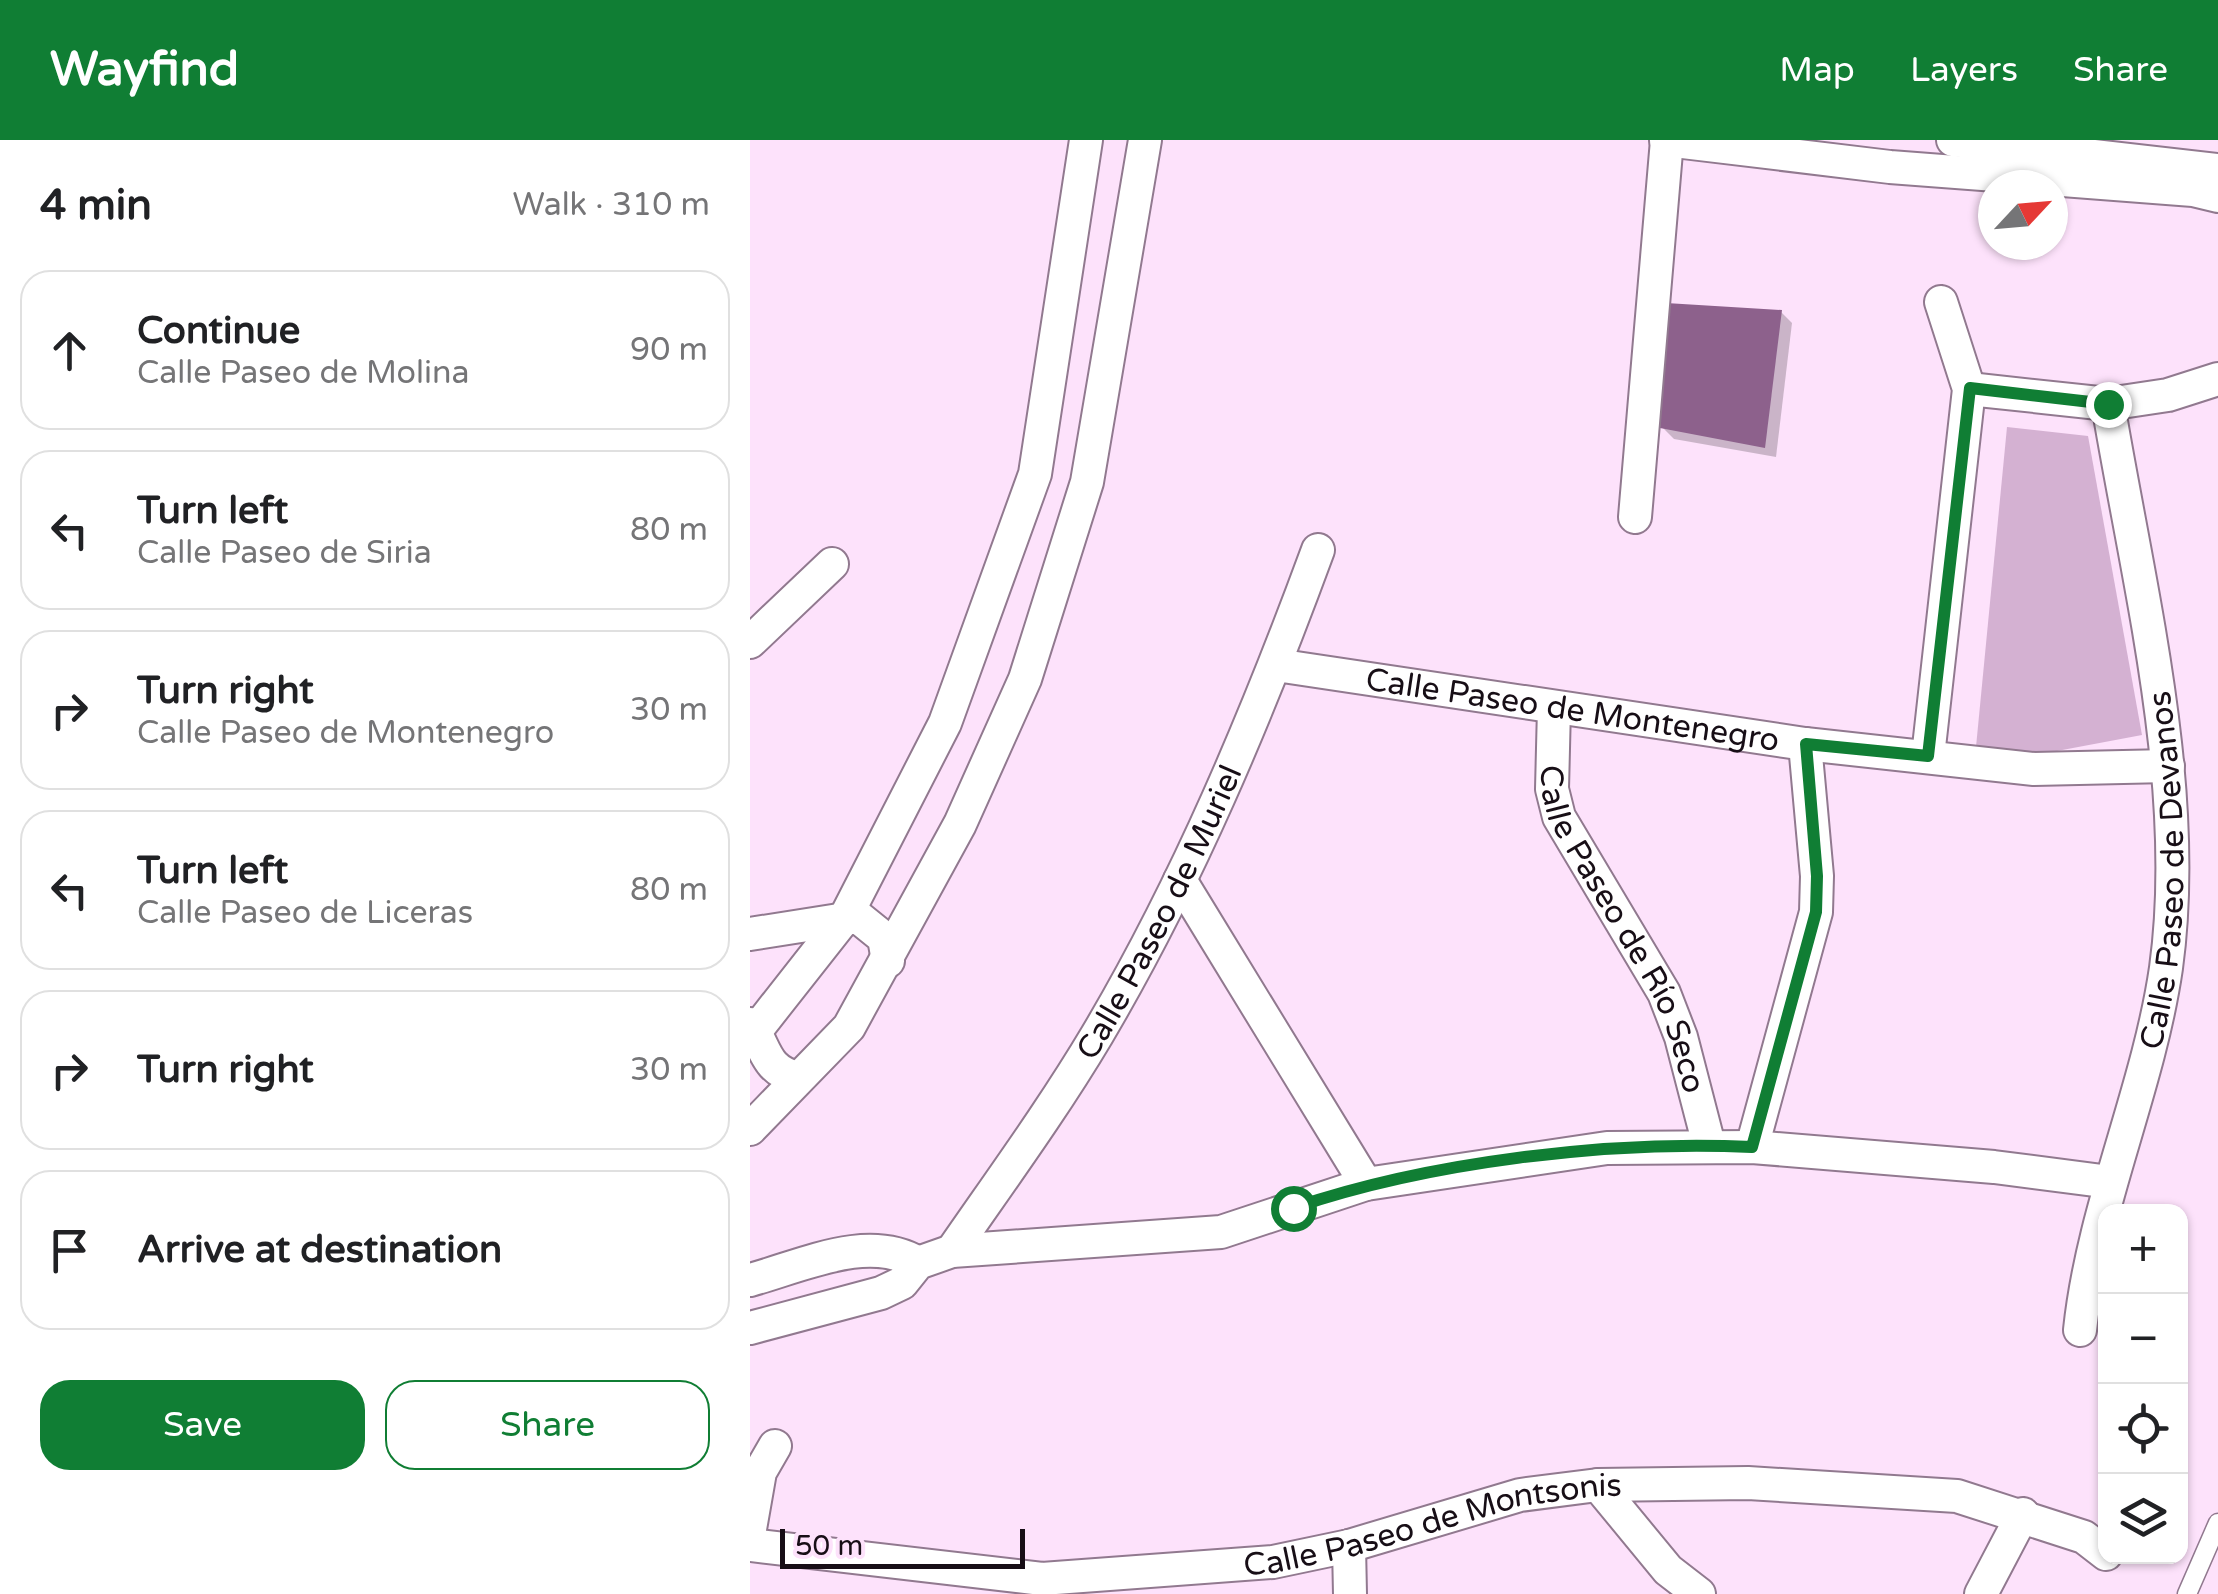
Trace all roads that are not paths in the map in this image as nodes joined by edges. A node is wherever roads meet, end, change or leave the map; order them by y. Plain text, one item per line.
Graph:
1 (1086, 140) edge
2 (1145, 140) edge
3 (1666, 140) edge
4 (1953, 140) edge
5 (2218, 170) edge
6 (2218, 196) edge
7 (1941, 302) dead end
8 (1059, 308) junction
9 (1116, 315) junction
10 (2218, 380) edge
11 (1970, 388) junction
12 (2108, 404) junction
13 (1026, 500) junction
14 (1078, 512) junction
15 (1635, 517) dead end
16 (1318, 550) dead end
17 (832, 564) dead end
18 (750, 642) edge
19 (1276, 664) junction
20 (1554, 708) junction
21 (1806, 744) junction
22 (1928, 756) junction
23 (2168, 766) junction
24 (1180, 880) junction
25 (846, 916) junction
26 (750, 934) edge
27 (888, 961) junction
28 (752, 1032) edge
29 (798, 1078) junction
30 (750, 1129) edge
31 (1709, 1145) junction
32 (1752, 1147) junction
33 (2110, 1182) junction
34 (1366, 1184) junction
35 (952, 1251) junction
36 (918, 1262) junction
37 (750, 1280) edge
38 (750, 1328) edge
39 (2080, 1330) dead end
40 (775, 1446) dead end
41 (1598, 1485) junction
42 (2023, 1514) junction
43 (2218, 1523) edge
44 (750, 1530) edge
45 (750, 1545) edge
46 (1349, 1546) junction
47 (2098, 1548) edge
48 (1042, 1586) edge
49 (1350, 1594) edge
50 (1699, 1594) edge
51 (1981, 1594) edge
52 (2186, 1594) edge

1 - 8 street
2 - 9 street
3 - 6 street
3 - 15 street
4 - 5 street
7 - 11 street
8 - 9 street
8 - 13 street
9 - 14 street
10 - 12 street
11 - 12 street
11 - 22 street
12 - 23 street, Calle Paseo de Devanos
13 - 14 street
13 - 25 street
14 - 27 street
16 - 19 street, Calle Paseo de Muriel
17 - 18 street
19 - 20 street, Calle Paseo de Montenegro
19 - 24 street, Calle Paseo de Muriel
20 - 21 street, Calle Paseo de Montenegro
20 - 31 street, Calle Paseo de Río Seco
21 - 22 street, Calle Paseo de Montenegro
21 - 32 street
22 - 23 street, Calle Paseo de Montenegro
23 - 33 street, Calle Paseo de Devanos
24 - 34 street
24 - 35 street, Calle Paseo de Muriel
25 - 26 street
25 - 27 street
25 - 28 street
27 - 29 street
28 - 29 street
29 - 30 street
31 - 32 street
31 - 34 street
32 - 33 street
33 - 39 street, Calle Paseo de Devanos
34 - 35 street
35 - 36 street
36 - 37 street
36 - 38 street
40 - 44 street
41 - 42 street, Calle Paseo de Montsonis
41 - 46 street, Calle Paseo de Montsonis
41 - 50 street
42 - 47 street, Calle Paseo de Montsonis
42 - 51 street
43 - 52 lane
45 - 48 street, Calle Paseo de Montsonis
46 - 48 street, Calle Paseo de Montsonis
46 - 49 street

